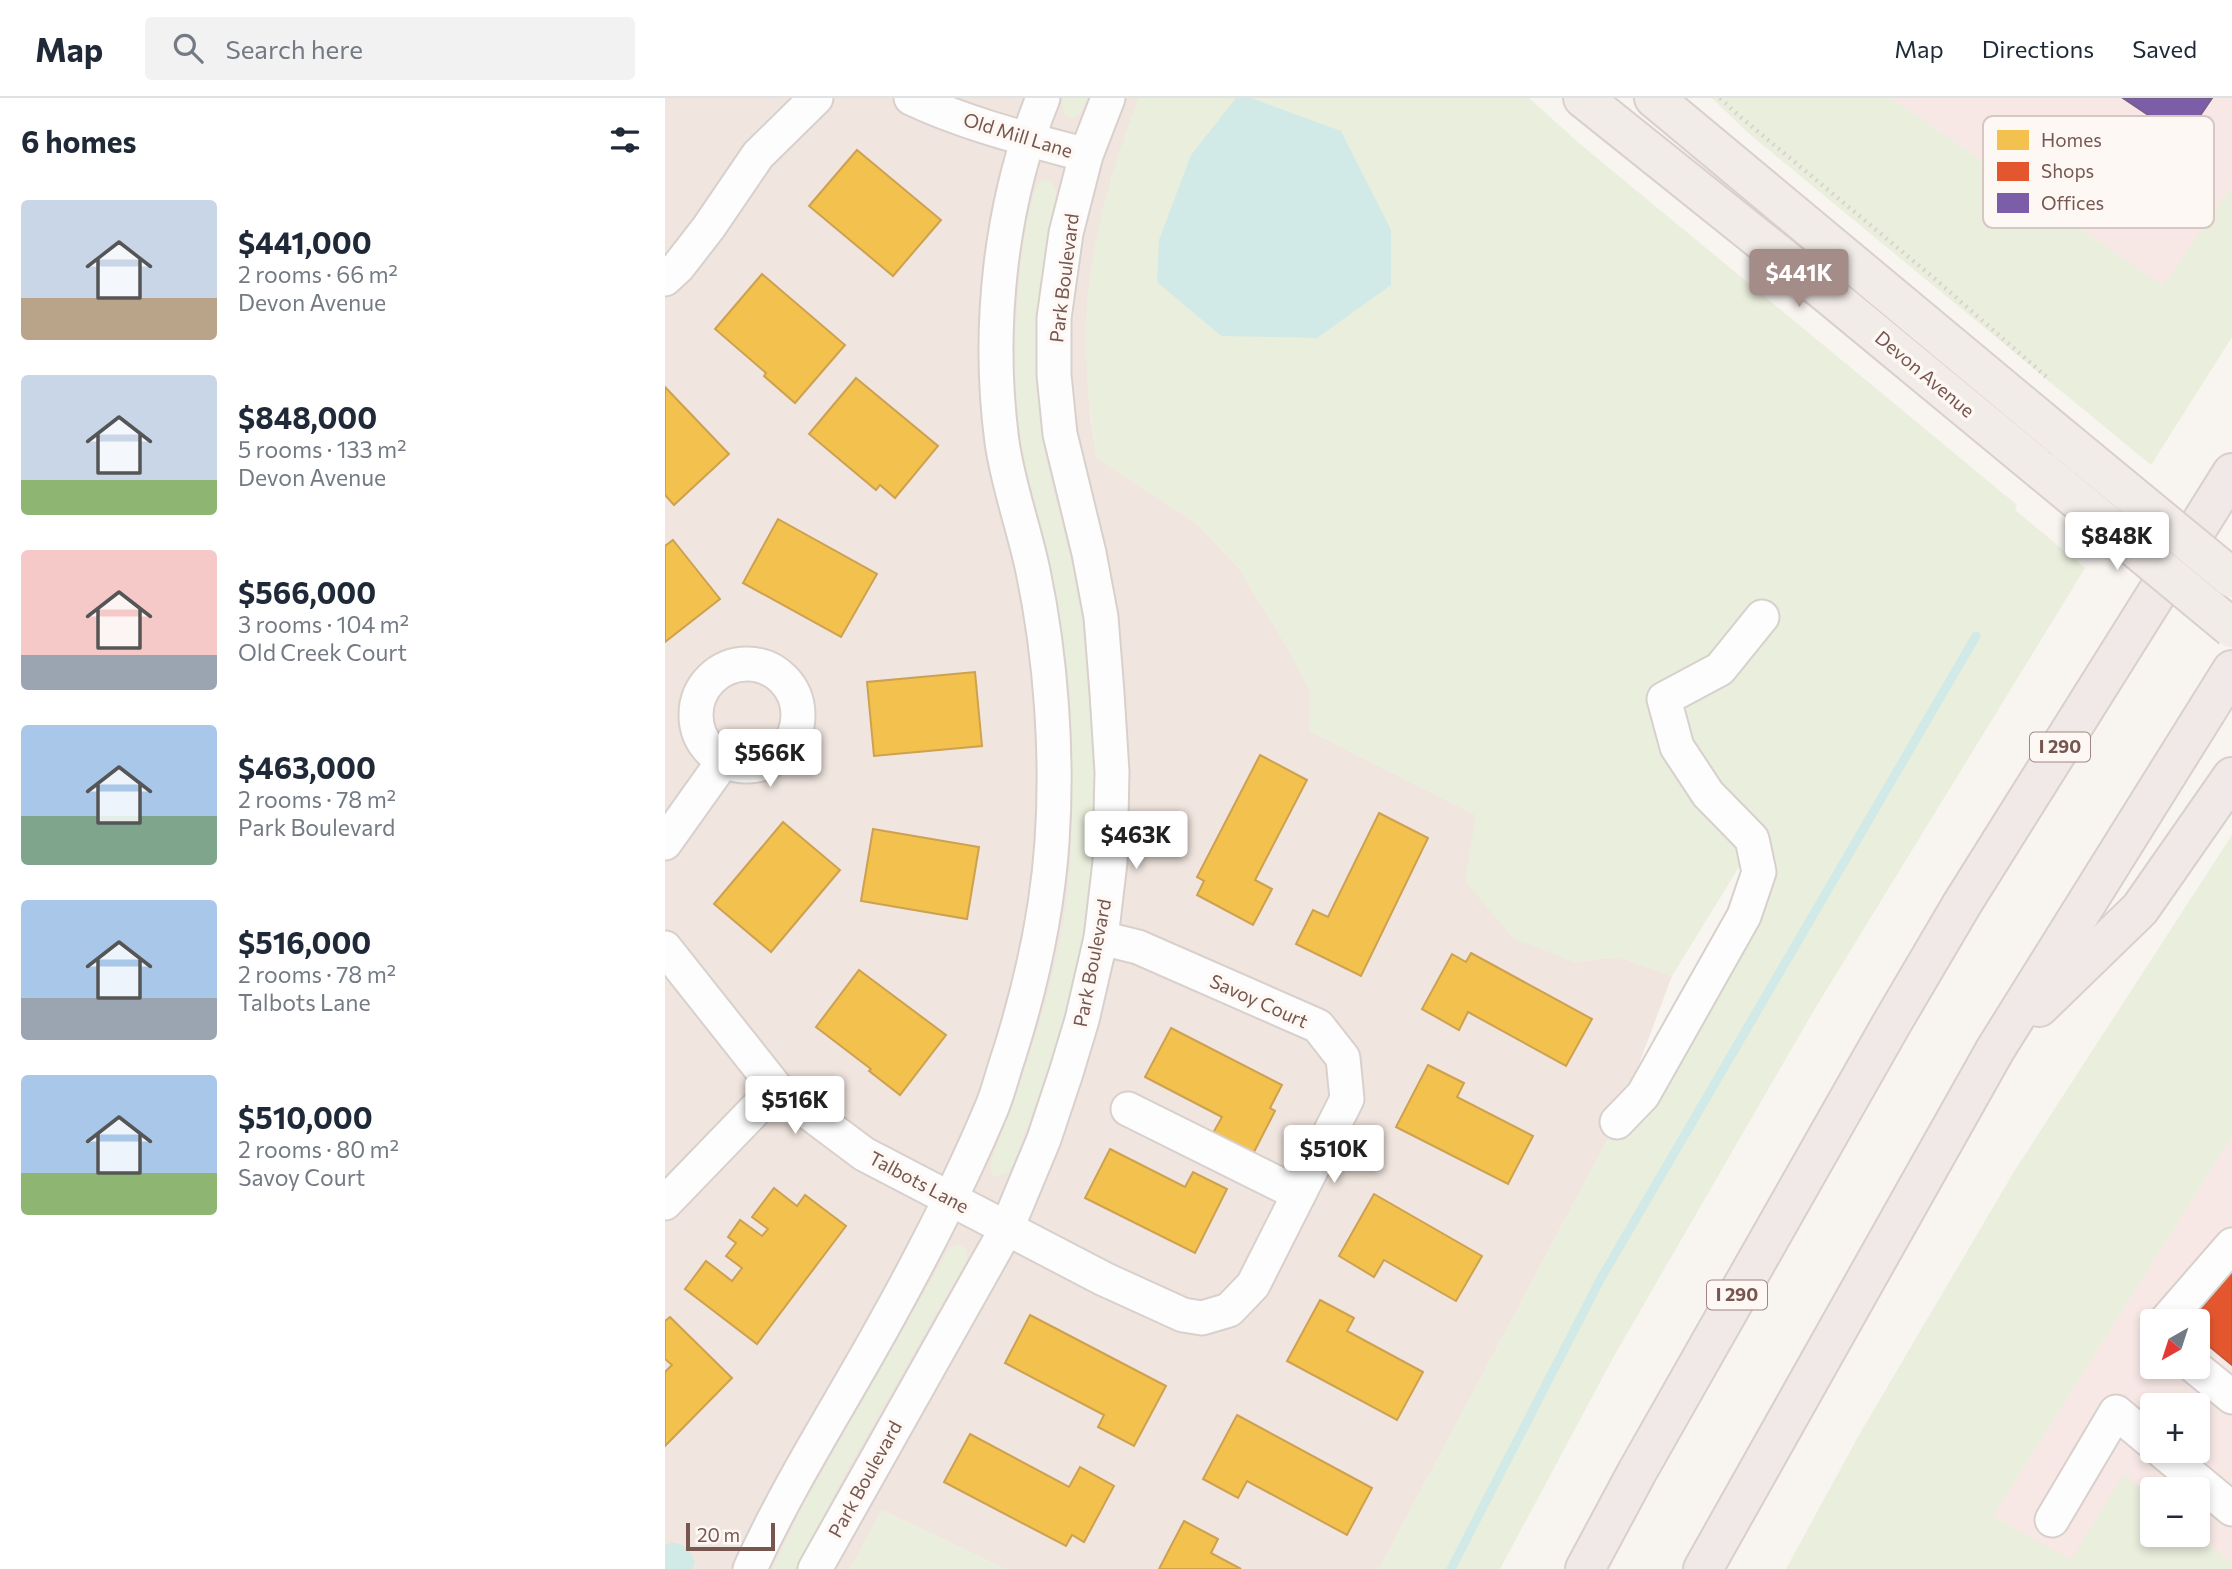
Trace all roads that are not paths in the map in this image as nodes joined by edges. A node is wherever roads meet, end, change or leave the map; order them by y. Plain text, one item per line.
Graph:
1 (816, 98) edge
2 (911, 98) edge
3 (1043, 98) edge
4 (1108, 98) edge
5 (1583, 98) edge
6 (1654, 98) edge
7 (1026, 139) junction
8 (1086, 155) junction
9 (665, 279) edge
10 (2232, 473) edge
11 (2232, 578) edge
12 (1762, 617) dead end
13 (2232, 628) edge
14 (2232, 670) edge
15 (724, 760) dead end
16 (2232, 777) edge
17 (665, 844) edge
18 (1101, 937) junction
19 (665, 948) edge
20 (1995, 1050) junction
21 (776, 1088) junction
22 (1128, 1109) dead end
23 (1617, 1122) dead end
24 (1299, 1194) junction
25 (951, 1198) junction
26 (665, 1203) edge
27 (1007, 1228) junction
28 (2232, 1245) edge
29 (2176, 1309) edge
30 (2210, 1379) edge
31 (2232, 1397) edge
32 (2140, 1432) edge
33 (2176, 1463) edge
34 (2232, 1510) edge
35 (2052, 1520) dead end
36 (750, 1569) edge
37 (815, 1569) edge
38 (1585, 1569) edge
39 (1703, 1569) edge

1 - 9 street
2 - 7 street, Old Mill Lane
3 - 7 street
4 - 8 street, Park Boulevard
5 - 13 main road, Devon Avenue, bridge
6 - 11 main road, Devon Avenue, bridge
7 - 8 street, Old Mill Lane
7 - 25 street
8 - 18 street, Park Boulevard
10 - 38 highway, I 290
12 - 23 street
14 - 20 highway
15 - 17 street
16 - 20 highway
18 - 24 street, Savoy Court
18 - 27 street, Park Boulevard
19 - 21 street, Talbots Lane
20 - 39 highway
21 - 25 street, Talbots Lane
21 - 26 street
22 - 24 street
24 - 27 street, Savoy Court
25 - 27 street, Talbots Lane
25 - 36 street
27 - 37 street, Park Boulevard
28 - 29 street
30 - 31 street
32 - 35 street
33 - 34 street

